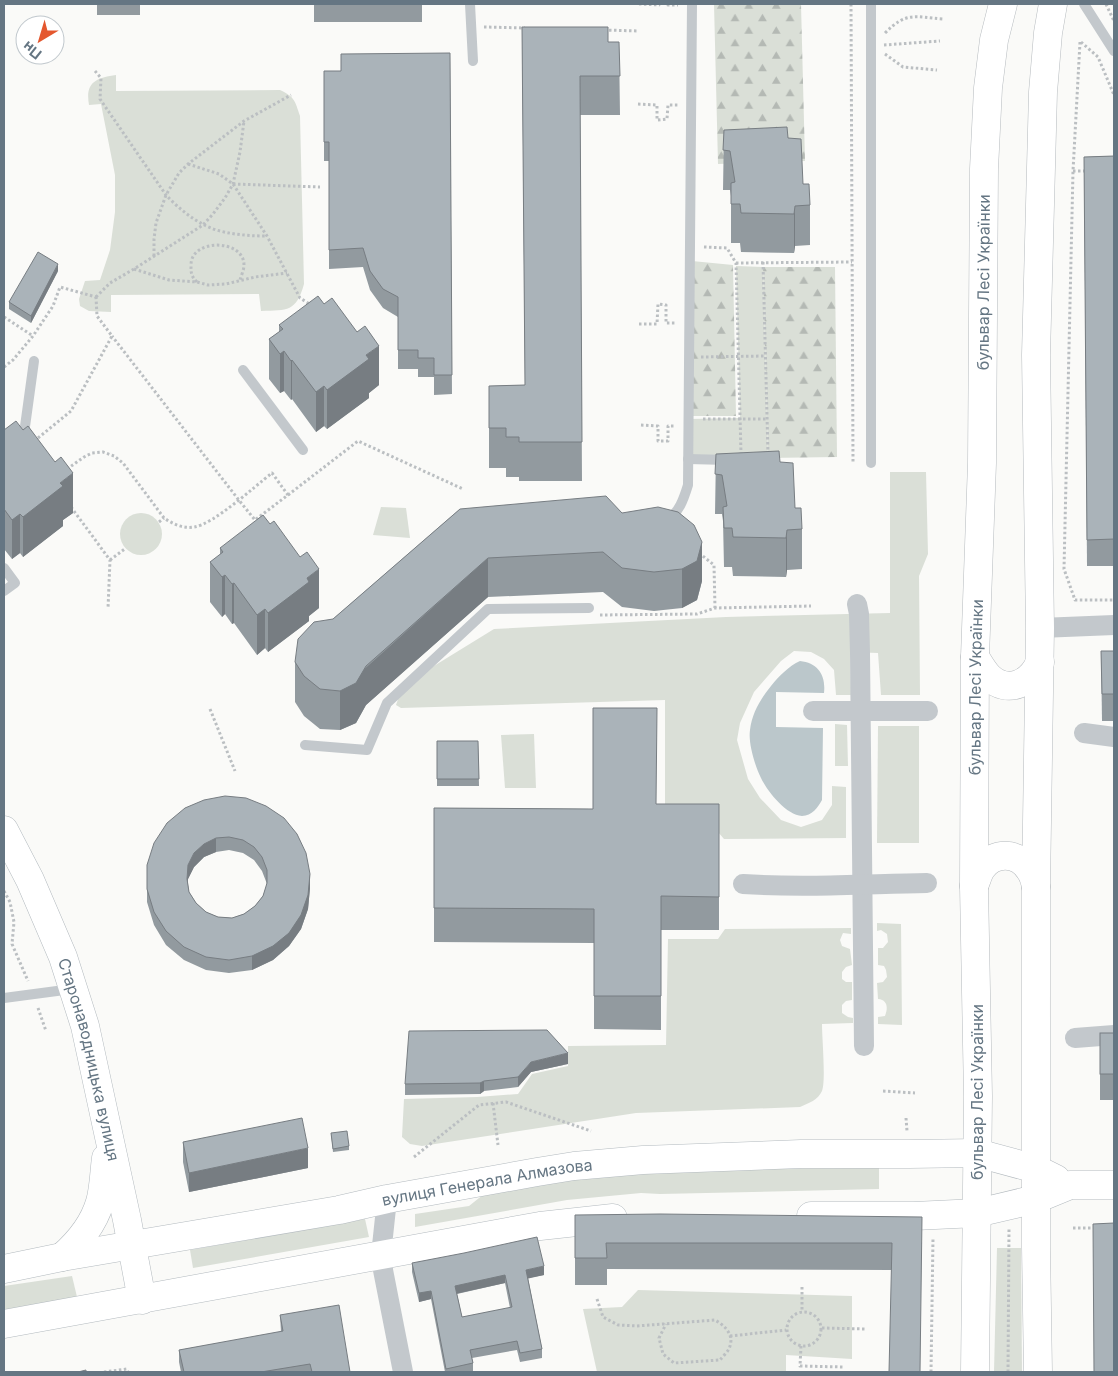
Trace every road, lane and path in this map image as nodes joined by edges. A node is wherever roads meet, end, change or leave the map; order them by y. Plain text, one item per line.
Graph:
1 (470, 4) edge
2 (639, 4) edge
3 (659, 4) edge
4 (692, 4) edge
5 (851, 4) edge
6 (871, 4) edge
7 (1002, 4) edge
8 (1053, 4) edge
9 (1084, 4) edge
10 (1106, 4) edge
11 (943, 19) dead end
12 (1114, 21) edge
13 (471, 27) junction
14 (530, 28) edge
15 (599, 30) edge
16 (638, 31) dead end
17 (940, 41) dead end
18 (874, 46) junction
19 (1114, 51) edge
20 (473, 61) dead end
21 (937, 70) dead end
22 (95, 71) dead end
23 (291, 95) dead end
24 (1114, 95) edge
25 (638, 104) dead end
26 (691, 105) junction
27 (244, 122) junction
28 (188, 164) junction
29 (1074, 171) junction
30 (1090, 172) edge
31 (233, 184) junction
32 (320, 187) dead end
33 (166, 194) junction
34 (204, 225) junction
35 (267, 236) junction
36 (690, 247) junction
37 (154, 256) junction
38 (736, 262) junction
39 (763, 262) junction
40 (852, 262) junction
41 (134, 269) junction
42 (287, 273) junction
43 (240, 280) junction
44 (197, 282) junction
45 (96, 297) junction
46 (315, 308) edge
47 (4, 317) edge
48 (689, 323) junction
49 (639, 324) dead end
50 (33, 336) junction
51 (112, 336) junction
52 (766, 356) junction
53 (689, 357) junction
54 (738, 357) junction
55 (34, 361) dead end
56 (4, 367) edge
57 (243, 370) dead end
58 (740, 418) junction
59 (767, 419) junction
60 (688, 423) junction
61 (641, 425) dead end
62 (22, 450) joint
63 (303, 450) dead end
64 (688, 459) junction
65 (741, 461) junction
66 (853, 462) dead end
67 (871, 463) dead end
68 (60, 474) edge
69 (462, 489) dead end
70 (288, 495) junction
71 (238, 500) junction
72 (69, 504) edge
73 (164, 518) junction
74 (159, 522) dead end
75 (656, 524) edge
76 (126, 548) dead end
77 (694, 549) edge
78 (110, 560) junction
79 (4, 568) edge
80 (4, 591) edge
81 (1114, 600) edge
82 (857, 604) dead end
83 (811, 606) dead end
84 (716, 608) junction
85 (108, 609) dead end
86 (590, 611) joint
87 (1114, 625) edge
88 (1040, 628) junction
89 (975, 657) junction
90 (1040, 662) junction
91 (210, 709) dead end
92 (813, 711) dead end
93 (928, 711) dead end
94 (861, 712) junction
95 (1084, 733) dead end
96 (1114, 737) edge
97 (305, 745) dead end
98 (235, 771) dead end
99 (4, 830) edge
100 (927, 883) dead end
101 (743, 884) dead end
102 (862, 884) junction
103 (974, 886) junction
104 (1036, 887) junction
105 (4, 891) edge
106 (73, 989) junction
107 (33, 994) junction
108 (4, 998) edge
109 (46, 1031) dead end
110 (1114, 1034) edge
111 (1074, 1038) dead end
112 (864, 1046) dead end
113 (883, 1091) dead end
114 (915, 1092) dead end
115 (493, 1103) junction
116 (591, 1131) dead end
117 (109, 1137) junction
118 (498, 1144) dead end
119 (977, 1153) junction
120 (414, 1157) dead end
121 (1036, 1169) junction
122 (1070, 1185) junction
123 (1114, 1185) edge
124 (387, 1199) junction
125 (1036, 1199) junction
126 (977, 1213) junction
127 (638, 1216) edge
128 (787, 1216) edge
129 (1009, 1228) dead end
130 (1073, 1228) dead end
131 (1106, 1228) edge
132 (933, 1233) dead end
133 (131, 1246) junction
134 (382, 1255) junction
135 (62, 1257) junction
136 (4, 1269) edge
137 (802, 1287) dead end
138 (597, 1299) dead end
139 (142, 1300) junction
140 (802, 1312) junction
141 (4, 1324) edge
142 (666, 1324) junction
143 (822, 1328) junction
144 (867, 1329) dead end
145 (786, 1330) junction
146 (730, 1336) junction
147 (802, 1346) junction
148 (844, 1367) dead end
149 (104, 1372) edge
150 (128, 1372) edge
151 (403, 1372) edge
152 (931, 1372) edge
153 (975, 1372) edge
154 (1008, 1372) edge
155 (1038, 1372) edge

1 - 13 lane
2 - 3 path
4 - 26 lane
5 - 40 path
6 - 18 lane
7 - 89 main road, бульвар Лесі Українки
8 - 88 main road
9 - 19 lane
10 - 12 path
11 - 18 path
13 - 14 path
13 - 20 lane
15 - 16 path
17 - 18 path
18 - 21 path
18 - 67 lane
22 - 33 path
23 - 27 path
24 - 29 path
25 - 26 path
26 - 36 lane
27 - 28 path
27 - 31 path
28 - 31 path
28 - 33 path
29 - 30 path
29 - 81 path
31 - 32 path
31 - 34 path
31 - 35 path
33 - 34 path
33 - 37 path
34 - 35 path
34 - 37 path
35 - 42 path
36 - 38 path
36 - 48 lane
37 - 41 path
38 - 39 path
38 - 54 path
39 - 40 path
39 - 52 path
40 - 66 path
41 - 44 path
41 - 45 path
42 - 43 path
42 - 46 path
43 - 44 path
43 - 44 path
45 - 50 path
45 - 51 path
47 - 50 path
48 - 49 path
48 - 53 lane
50 - 56 path
51 - 62 path
51 - 71 path
52 - 54 path
52 - 59 path
53 - 54 path
53 - 60 lane
54 - 58 path
55 - 62 lane
57 - 63 lane
58 - 59 path
58 - 60 path
58 - 65 path
59 - 65 path
60 - 61 path
60 - 64 lane
64 - 65 lane
64 - 75 lane
68 - 73 path
69 - 70 path
70 - 71 path
70 - 71 path
71 - 73 path
72 - 78 path
73 - 74 path
76 - 78 path
77 - 84 path
78 - 85 path
79 - 80 lane
82 - 94 street
83 - 84 path
84 - 86 path
86 - 97 lane
87 - 88 street
88 - 90 main road
89 - 90 main road
89 - 103 main road, бульвар Лесі Українки
90 - 104 main road
91 - 98 path
92 - 94 street
93 - 94 street
94 - 102 street
95 - 96 street
99 - 106 main road, Старонаводницька вулиця
100 - 102 street
101 - 102 street
102 - 112 street
103 - 104 main road
103 - 119 main road, бульвар Лесі Українки
104 - 121 main road
105 - 107 path
106 - 107 lane
106 - 117 main road, Старонаводницька вулиця
107 - 108 lane
107 - 109 path
110 - 111 street
113 - 114 path
115 - 116 path
115 - 118 path
115 - 120 path
117 - 133 main road, Старонаводницька вулиця
117 - 135 main road
119 - 121 main road, вулиця Генерала Алмазова
119 - 124 main road, вулиця Генерала Алмазова
119 - 126 main road, бульвар Лесі Українки
121 - 122 main road, вулиця Генерала Алмазова
121 - 125 main road
122 - 123 main road
122 - 125 main road
124 - 133 main road, вулиця Генерала Алмазова
124 - 134 street
125 - 126 main road
125 - 155 main road
126 - 128 main road
126 - 153 main road, бульвар Лесі Українки
127 - 134 main road
129 - 154 path
130 - 131 path
132 - 152 path
133 - 135 main road, вулиця Генерала Алмазова
133 - 139 main road, Старонаводницька вулиця
134 - 139 main road
134 - 151 street
135 - 136 main road, вулиця Генерала Алмазова
137 - 140 path
138 - 142 path
139 - 141 main road
140 - 143 path
140 - 145 path
142 - 146 path
142 - 146 path
143 - 144 path
143 - 147 path
145 - 146 path
145 - 147 path
147 - 148 path
149 - 150 path

